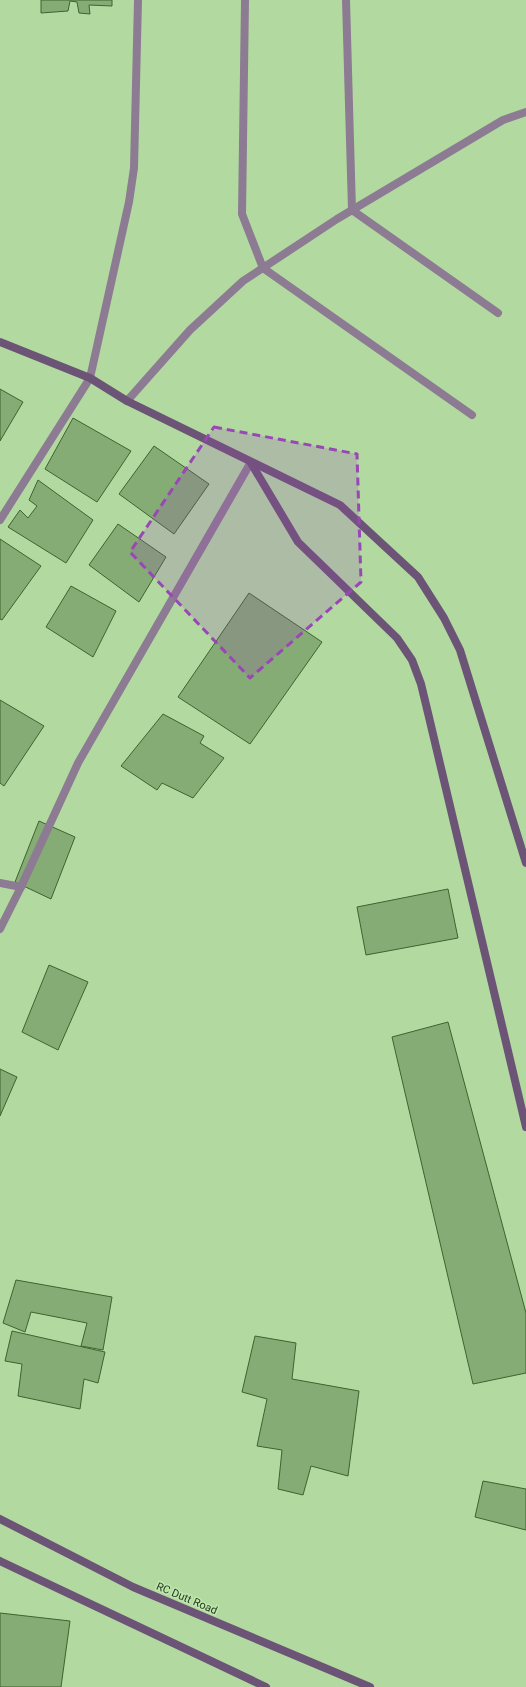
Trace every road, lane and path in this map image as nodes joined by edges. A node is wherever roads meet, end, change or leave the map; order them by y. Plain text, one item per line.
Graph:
1 (138, 0) edge
2 (245, 0) edge
3 (346, 0) edge
4 (526, 112) edge
5 (352, 210) junction
6 (262, 268) junction
7 (498, 312) dead end
8 (0, 342) edge
9 (90, 378) junction
10 (127, 401) junction
11 (472, 415) dead end
12 (251, 462) junction
13 (0, 520) edge
14 (526, 863) edge
15 (0, 883) edge
16 (21, 887) junction
17 (0, 929) edge
18 (526, 1127) edge
19 (0, 1519) edge
20 (0, 1561) edge
21 (266, 1687) edge
22 (370, 1687) edge

1 - 9 street
2 - 6 street
3 - 5 street
4 - 5 street
5 - 6 street
5 - 7 street
6 - 10 street
6 - 11 street
8 - 9 street
9 - 10 street
9 - 13 street
10 - 12 street
12 - 14 street
12 - 16 street
12 - 18 street
15 - 16 street
16 - 17 street
19 - 22 street, RC Dutt Road
20 - 21 street

